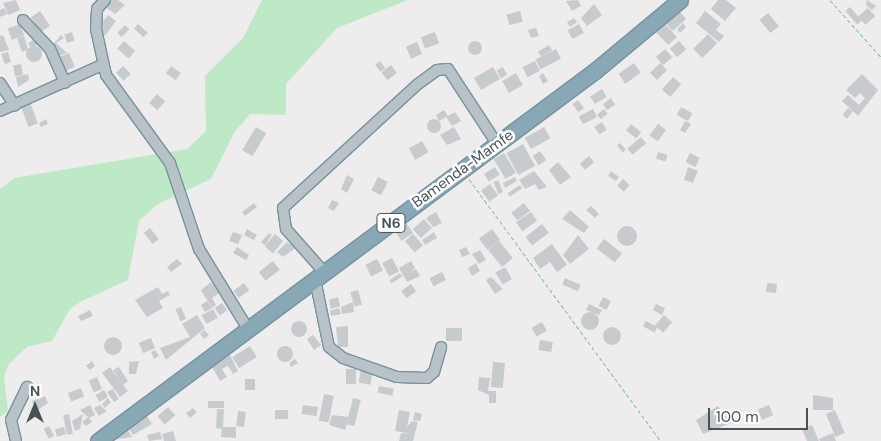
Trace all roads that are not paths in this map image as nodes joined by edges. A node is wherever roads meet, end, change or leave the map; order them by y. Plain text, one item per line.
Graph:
1 (105, 0) edge
2 (680, 0) edge
3 (23, 20) dead end
4 (102, 64) junction
5 (0, 83) edge
6 (65, 83) junction
7 (14, 106) junction
8 (0, 111) edge
9 (497, 144) junction
10 (320, 276) junction
11 (248, 329) junction
12 (441, 347) dead end
13 (27, 387) dead end
14 (16, 441) edge
15 (98, 441) edge

1 - 4 street
2 - 9 highway, Bamenda-Mamfe / N6
3 - 6 street
4 - 6 street
4 - 11 street
5 - 7 street
6 - 7 street
7 - 8 street
9 - 10 highway, Bamenda-Mamfe / N6
9 - 10 street
10 - 11 highway, Bamenda-Mamfe / N6
10 - 12 street
11 - 15 highway, Bamenda-Mamfe / N6
13 - 14 street

